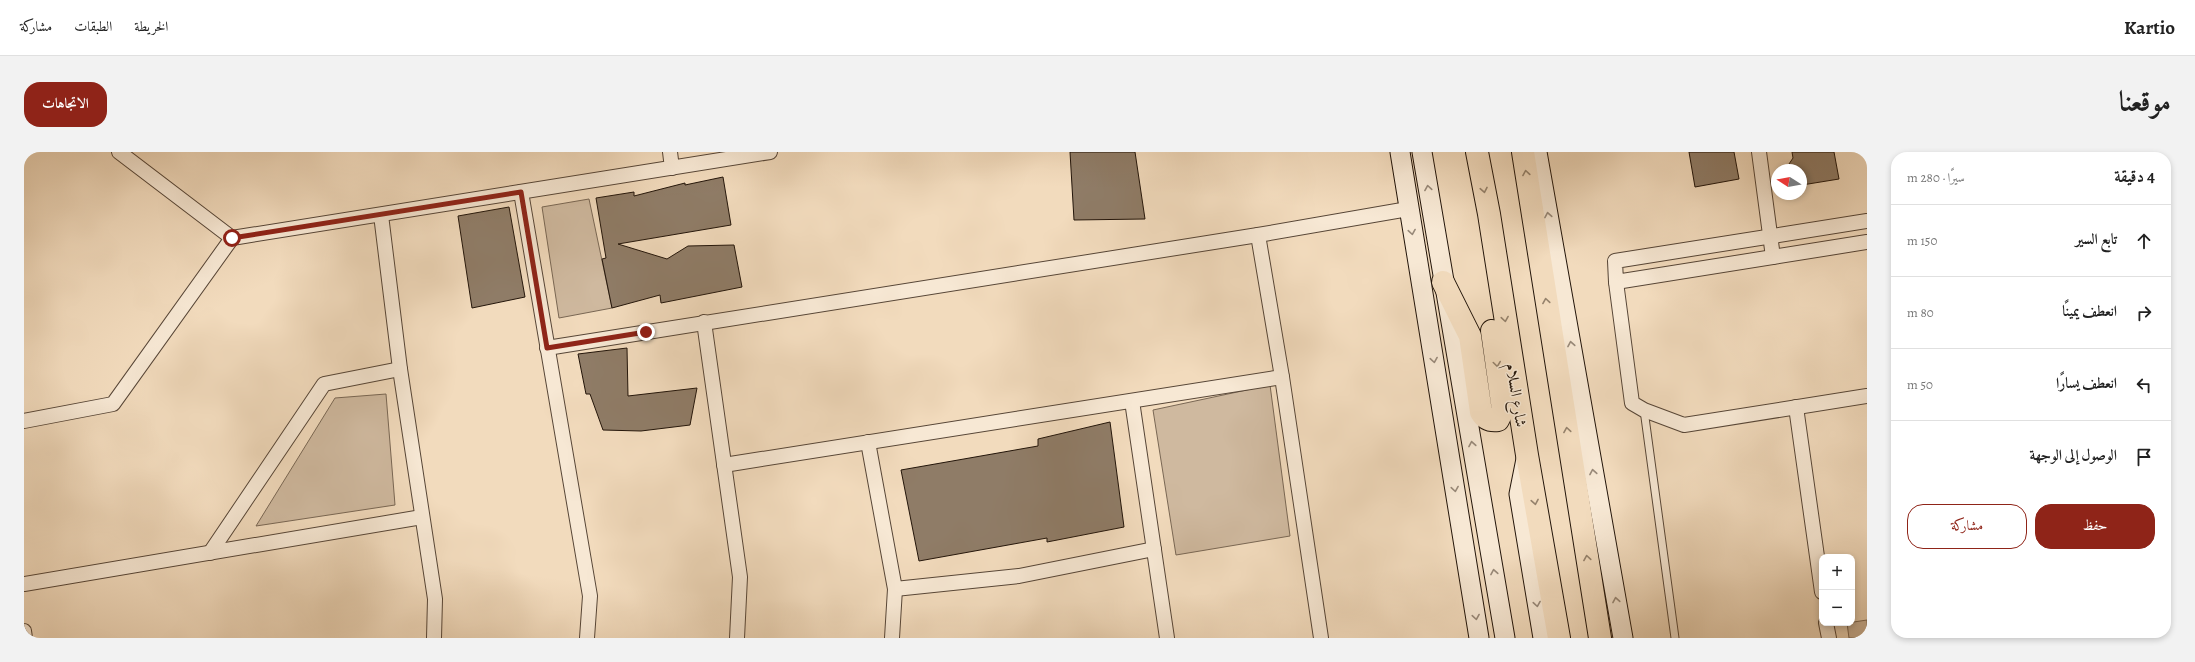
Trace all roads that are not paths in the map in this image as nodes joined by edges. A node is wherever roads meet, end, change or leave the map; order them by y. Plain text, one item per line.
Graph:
1 (119, 152) edge
2 (670, 152) edge
3 (770, 152) edge
4 (1400, 152) edge
5 (1422, 152) edge
6 (1477, 152) edge
7 (1523, 152) edge
8 (1537, 152) edge
9 (1759, 152) edge
10 (672, 168) junction
11 (521, 192) junction
12 (1408, 209) junction
13 (1489, 214) junction
14 (381, 215) junction
15 (1867, 221) edge
16 (1258, 235) junction
17 (1772, 236) junction
18 (232, 238) junction
19 (1867, 242) edge
20 (1774, 257) junction
21 (1444, 282) junction
22 (1616, 282) junction
23 (704, 322) junction
24 (547, 348) junction
25 (400, 369) junction
26 (1282, 377) junction
27 (1867, 396) edge
28 (1132, 401) junction
29 (1796, 408) junction
30 (1644, 410) junction
31 (24, 421) edge
32 (868, 442) junction
33 (1527, 455) junction
34 (724, 465) junction
35 (422, 517) junction
36 (1154, 549) junction
37 (210, 553) junction
38 (24, 584) edge
39 (895, 589) junction
40 (1822, 590) edge
41 (1826, 626) edge
42 (24, 631) edge
43 (25, 638) edge
44 (434, 638) edge
45 (588, 638) edge
46 (737, 638) edge
47 (892, 638) edge
48 (1167, 638) edge
49 (1322, 638) edge
50 (1480, 638) edge
51 (1505, 638) edge
52 (1543, 638) edge
53 (1559, 638) edge
54 (1600, 638) edge
55 (1623, 638) edge
56 (1675, 638) edge
57 (1828, 638) edge

1 - 18 street
2 - 10 street
3 - 10 street
4 - 12 main road
21 -> 5 main road
6 -> 13 main road, شارع السلام
54 -> 7 main road
55 -> 8 main road
9 - 17 street
10 - 11 street
11 - 14 street
11 - 24 street
12 - 16 street
12 -> 50 main road
13 -> 21 main road
13 -> 33 main road, شارع السلام
14 - 18 street
14 - 25 street
15 - 17 street
16 - 23 street
16 - 26 street
17 - 20 street
17 - 22 street
18 - 31 street
19 - 20 street
20 - 22 street
51 -> 21 main road
22 - 30 street
23 - 24 street
23 - 34 street
24 - 45 street
25 - 35 street
25 - 37 street
26 - 28 street
26 - 49 street
27 - 29 street
28 - 32 street
28 - 36 street
29 - 30 street
29 - 40 street
30 - 56 lane
32 - 34 street
32 - 39 street
33 -> 52 main road
33 -> 53 main road, شارع السلام
34 - 46 street
35 - 37 street
35 - 44 street
36 - 39 street
36 - 48 street
37 - 38 street
39 - 47 street
41 - 57 street
42 - 43 street

